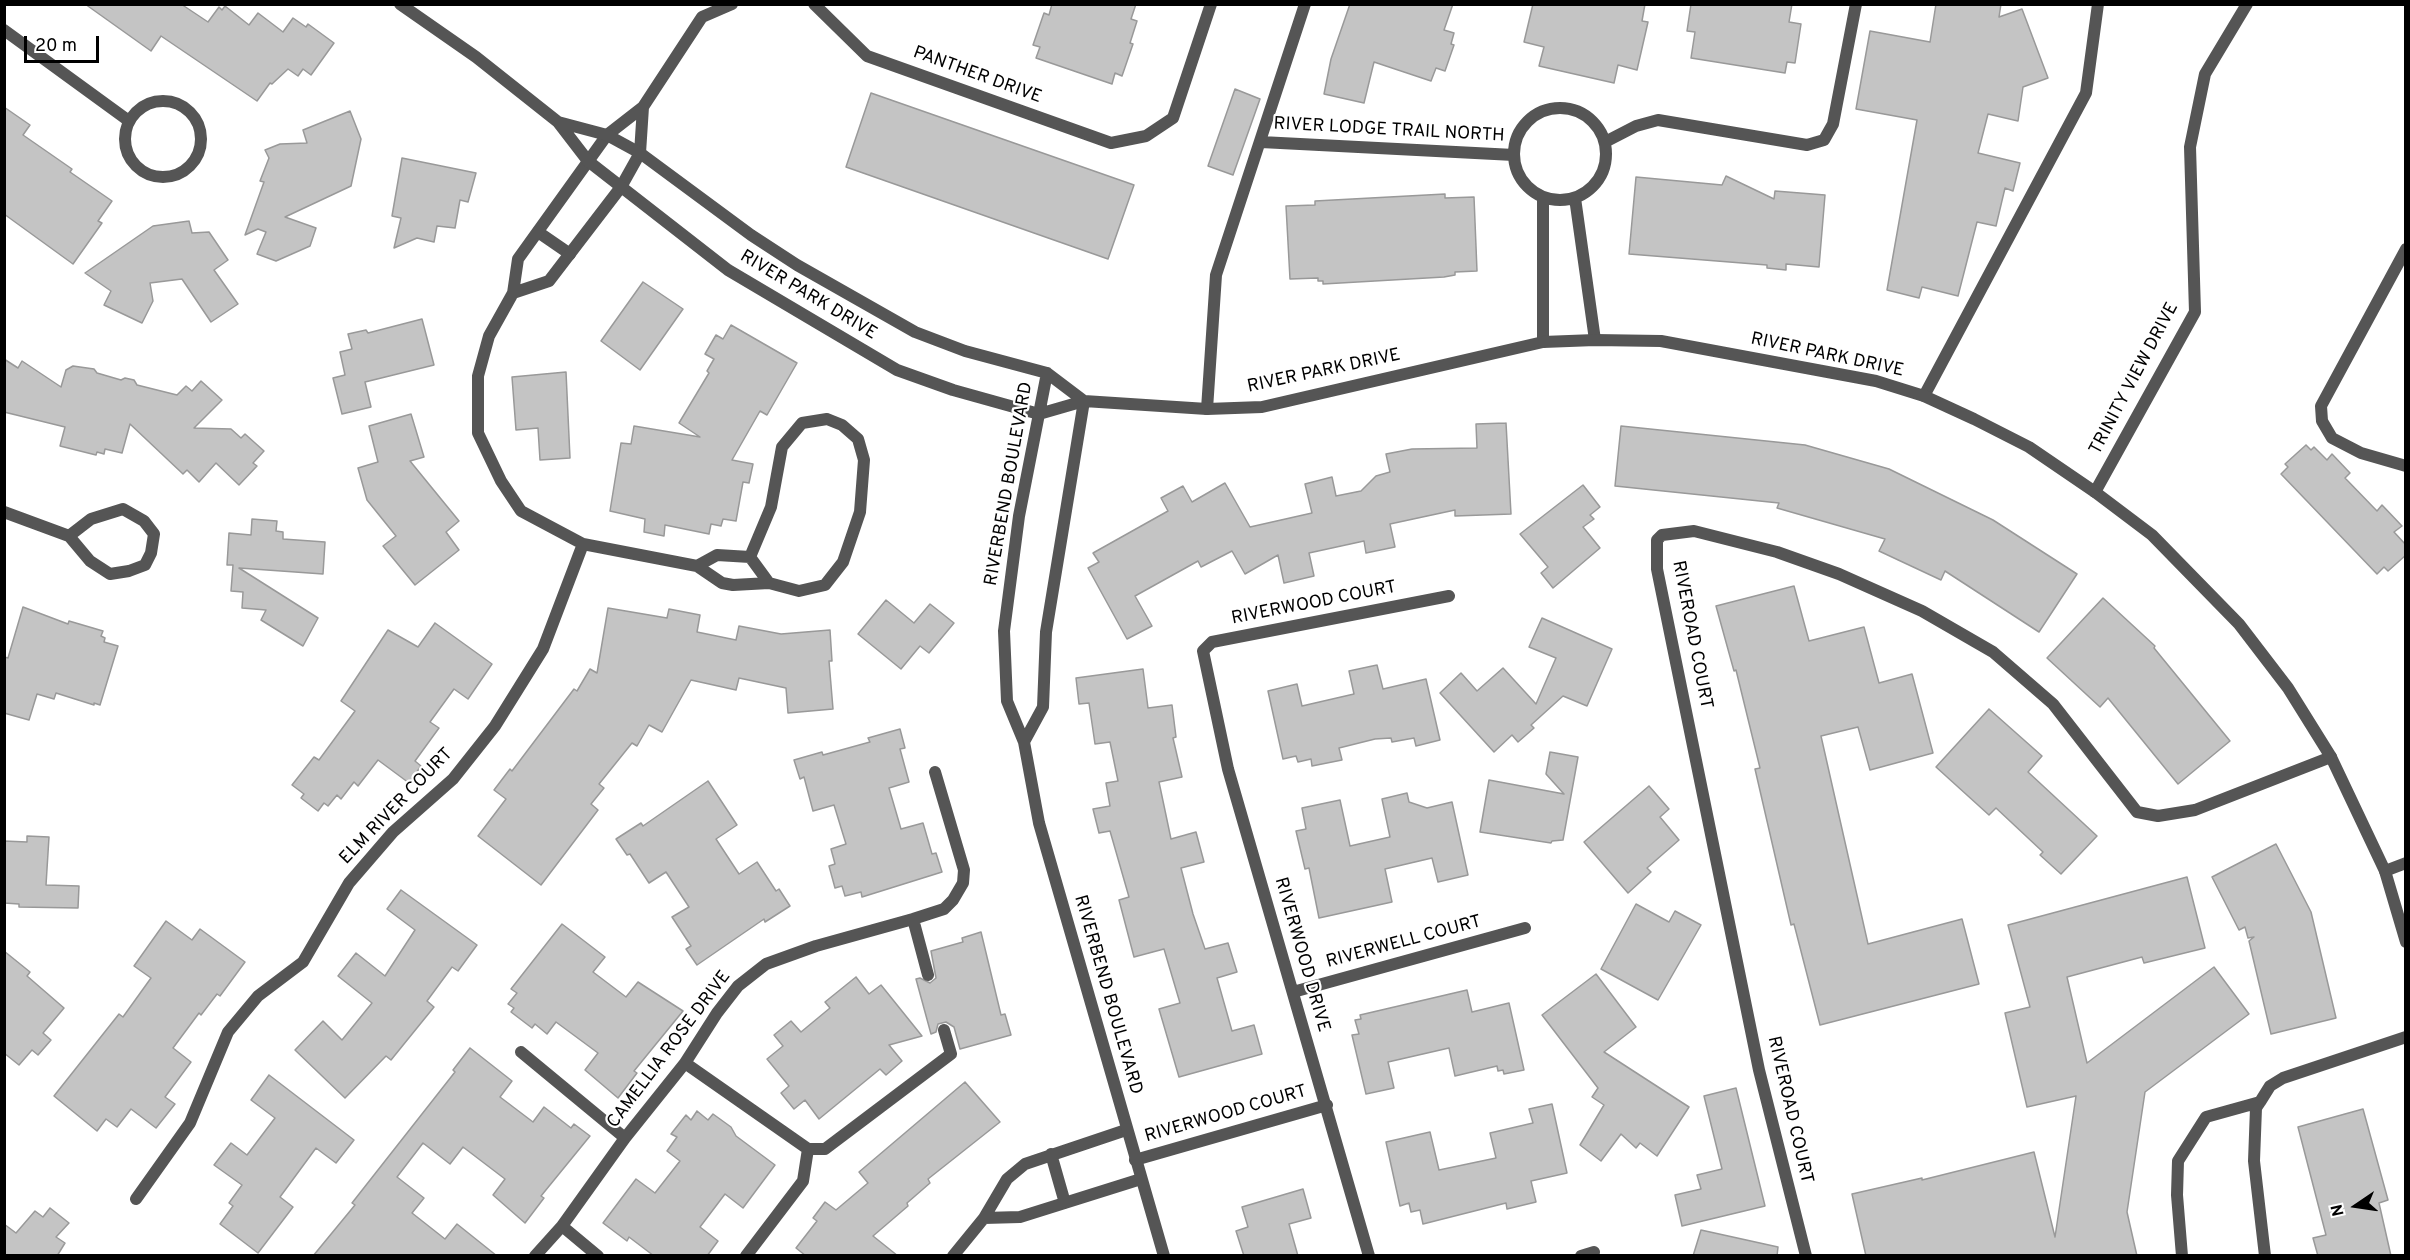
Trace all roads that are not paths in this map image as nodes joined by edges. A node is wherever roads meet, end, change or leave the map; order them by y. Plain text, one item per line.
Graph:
1 (400, 4) edge
2 (732, 4) edge
3 (814, 4) edge
4 (1211, 4) edge
5 (1305, 4) edge
6 (1856, 4) edge
7 (2098, 4) edge
8 (2247, 4) edge
9 (4, 30) edge
10 (643, 107) junction
11 (129, 121) junction
12 (558, 122) junction
13 (607, 135) junction
14 (1261, 142) junction
15 (1605, 142) junction
16 (640, 153) junction
17 (1514, 155) junction
18 (588, 161) junction
19 (621, 187) junction
20 (1543, 198) junction
21 (1575, 198) junction
22 (538, 232) junction
23 (2406, 249) edge
24 (570, 254) junction
25 (513, 293) junction
26 (1595, 340) junction
27 (1543, 342) junction
28 (1047, 373) junction
29 (1924, 396) junction
30 (1084, 401) junction
31 (1207, 409) junction
32 (1039, 414) junction
33 (2406, 466) edge
34 (2095, 492) junction
35 (4, 512) edge
36 (69, 536) junction
37 (583, 544) junction
38 (750, 557) junction
39 (698, 566) junction
40 (769, 583) junction
41 (1449, 596) dead end
42 (1206, 664) joint
43 (1024, 742) junction
44 (2331, 758) junction
45 (935, 772) dead end
46 (2406, 863) edge
47 (2385, 871) junction
48 (913, 919) junction
49 (1525, 928) dead end
50 (2406, 942) edge
51 (928, 975) dead end
52 (1293, 992) junction
53 (944, 1030) dead end
54 (2406, 1037) edge
55 (521, 1052) dead end
56 (685, 1063) junction
57 (2260, 1102) junction
58 (1327, 1105) junction
59 (1126, 1130) junction
60 (625, 1137) junction
61 (808, 1149) junction
62 (1051, 1154) junction
63 (1135, 1160) junction
64 (1141, 1179) junction
65 (136, 1199) dead end
66 (1065, 1203) junction
67 (984, 1218) junction
68 (562, 1226) junction
69 (1594, 1252) dead end
70 (535, 1256) edge
71 (598, 1256) edge
72 (746, 1256) edge
73 (953, 1256) edge
74 (1164, 1256) edge
75 (1369, 1256) edge
76 (1581, 1256) edge
77 (1806, 1256) edge
78 (2182, 1256) edge
79 (2265, 1256) edge

1 - 12 street, RIVER PARK DRIVE
2 - 10 street
3 - 4 street, PANTHER DRIVE
5 - 14 street, RIVER LODGE TRAIL NORTH
6 - 15 street
7 - 29 street
8 - 34 street, TRINITY VIEW DRIVE
9 - 11 street
10 - 13 street
10 - 16 street
11 - 11 street
12 - 13 street, RIVER PARK DRIVE
12 - 18 street, RIVER PARK DRIVE
13 - 16 street, RIVER PARK DRIVE
13 - 18 street
14 - 17 street, RIVER LODGE TRAIL NORTH
14 - 31 street, RIVER LODGE TRAIL NORTH
15 - 17 street
15 - 21 street
16 - 19 street
16 - 28 street, RIVER PARK DRIVE
17 - 20 street
18 - 19 street, RIVER PARK DRIVE
18 - 22 street
19 - 24 street
19 - 32 street, RIVER PARK DRIVE
20 - 21 street
20 - 27 street
21 - 26 street
22 - 24 street
22 - 25 street
23 - 33 street
24 - 25 street
25 - 37 street
26 - 27 street, RIVER PARK DRIVE
26 - 29 street, RIVER PARK DRIVE
27 - 31 street, RIVER PARK DRIVE
28 - 30 street, RIVER PARK DRIVE
28 - 32 street, RIVERBEND BOULEVARD
29 - 34 street, RIVER PARK DRIVE
30 - 31 street, RIVER PARK DRIVE
30 - 32 street, RIVER PARK DRIVE
30 - 43 street
32 - 43 street, RIVERBEND BOULEVARD
34 - 44 street, RIVER PARK DRIVE
35 - 36 street
36 - 36 street
37 - 39 street
37 - 65 street, ELM RIVER COURT
38 - 39 street
38 - 40 street
38 - 40 street
39 - 40 street
41 - 42 street, RIVERWOOD COURT
42 - 52 street, RIVERWOOD DRIVE
43 - 59 street, RIVERBEND BOULEVARD
44 - 47 street, RIVER PARK DRIVE
44 - 77 street, RIVEROAD COURT
45 - 48 street, CAMELLIA ROSE DRIVE
46 - 47 street
47 - 50 street, RIVER PARK DRIVE
48 - 51 street
48 - 56 street, CAMELLIA ROSE DRIVE
49 - 52 street, RIVERWELL COURT
52 - 58 street, RIVERWOOD DRIVE
53 - 61 street
54 - 57 street
55 - 60 street
56 - 60 street, CAMELLIA ROSE DRIVE
56 - 61 street
57 - 78 street
57 - 79 street
58 - 63 street, RIVERWOOD COURT
58 - 75 street, RIVERWOOD DRIVE
59 - 62 street
59 - 63 street, RIVERBEND BOULEVARD
60 - 68 street, CAMELLIA ROSE DRIVE
61 - 72 street
62 - 66 street
62 - 67 street
63 - 64 street, RIVERBEND BOULEVARD
64 - 66 street
64 - 74 street, RIVERBEND BOULEVARD
66 - 67 street
67 - 73 street
68 - 70 street, CAMELLIA ROSE DRIVE
68 - 71 street
69 - 76 street

